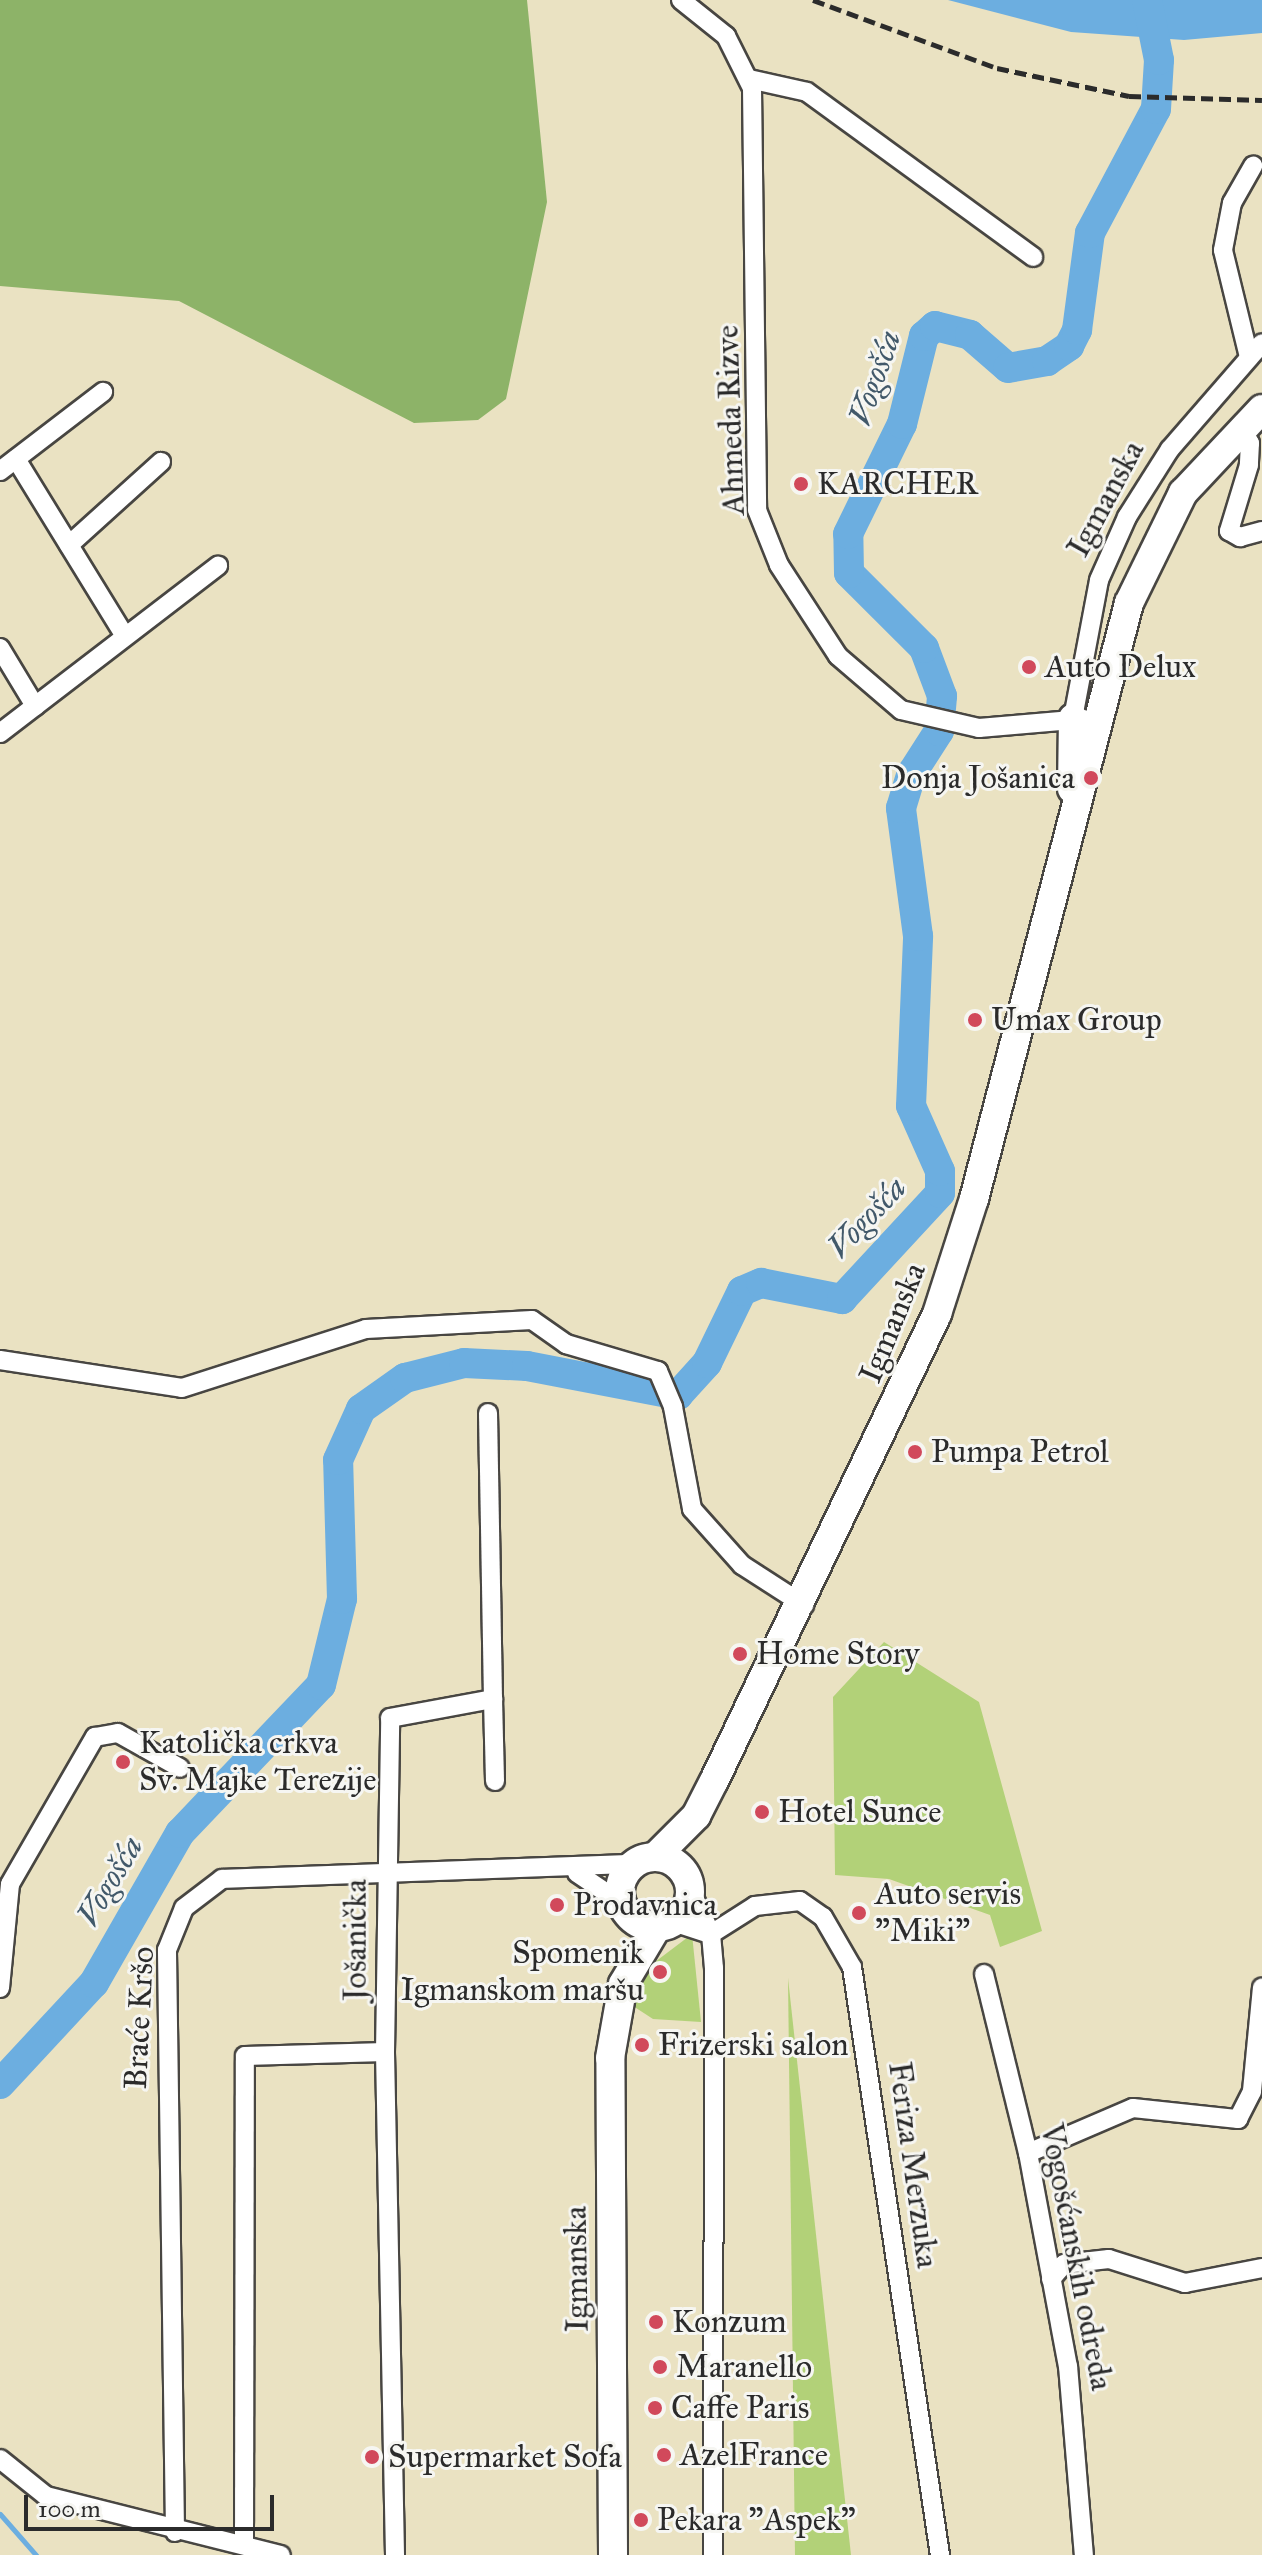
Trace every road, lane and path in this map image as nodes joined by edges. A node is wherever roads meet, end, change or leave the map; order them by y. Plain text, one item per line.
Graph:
1 (681, 0) edge
2 (749, 79) junction
3 (1253, 166) dead end
4 (1033, 257) dead end
5 (1256, 350) edge
6 (103, 392) dead end
7 (1251, 418) edge
8 (16, 459) junction
9 (161, 462) dead end
10 (0, 471) edge
11 (1262, 531) edge
12 (69, 545) junction
13 (218, 566) dead end
14 (125, 636) junction
15 (0, 648) edge
16 (35, 706) junction
17 (1086, 721) junction
18 (0, 733) edge
19 (0, 1360) edge
20 (488, 1413) dead end
21 (804, 1605) junction
22 (493, 1699) junction
23 (180, 1768) dead end
24 (495, 1781) dead end
25 (696, 1816) junction
26 (645, 1860) junction
27 (387, 1871) junction
28 (575, 1872) junction
29 (689, 1884) junction
30 (624, 1907) junction
31 (665, 1924) junction
32 (711, 1934) junction
33 (984, 1974) dead end
34 (623, 1984) junction
35 (1262, 1987) edge
36 (0, 1988) edge
37 (385, 2052) junction
38 (1028, 2153) junction
39 (1262, 2268) edge
40 (1051, 2279) junction
41 (0, 2459) edge
42 (175, 2532) junction
43 (244, 2545) junction
44 (281, 2555) edge
45 (395, 2555) edge
46 (613, 2555) edge
47 (713, 2555) edge
48 (940, 2555) edge
49 (1084, 2555) edge

1 - 2 street, Ahmeda Rizve
2 - 4 street
2 - 17 street, Ahmeda Rizve
3 - 5 street
5 - 17 street, Igmanska
6 - 8 street
7 - 11 street
7 - 17 main road, Igmanska
8 - 10 street
8 - 12 street
9 - 12 street
12 - 14 street
13 - 14 street
14 - 16 street
15 - 16 street
16 - 18 street
17 - 21 main road, Igmanska
19 - 21 street
20 - 22 street
21 - 25 main road, Igmanska
22 - 24 street
22 - 27 street, Jošanička
23 - 36 street
25 - 26 main road, Igmanska
25 - 29 main road, Igmanska
26 - 28 street, Braće Kršo
26 - 29 main road
26 - 30 main road
27 - 28 street, Braće Kršo
27 - 37 street, Jošanička
27 - 42 street, Braće Kršo
28 - 30 street
29 - 31 main road
29 - 32 street
30 - 31 main road
30 - 34 main road, Igmanska
31 - 32 street
31 - 34 main road, Igmanska
32 - 47 street
32 - 48 street, Feriza Merzuka
33 - 38 street, Vogošćanskih odreda
34 - 46 main road, Igmanska
35 - 38 street
37 - 43 street
37 - 45 street, Jošanička
38 - 40 street, Vogošćanskih odreda
39 - 40 street
40 - 49 street, Vogošćanskih odreda
41 - 42 street
42 - 43 street
43 - 44 street

